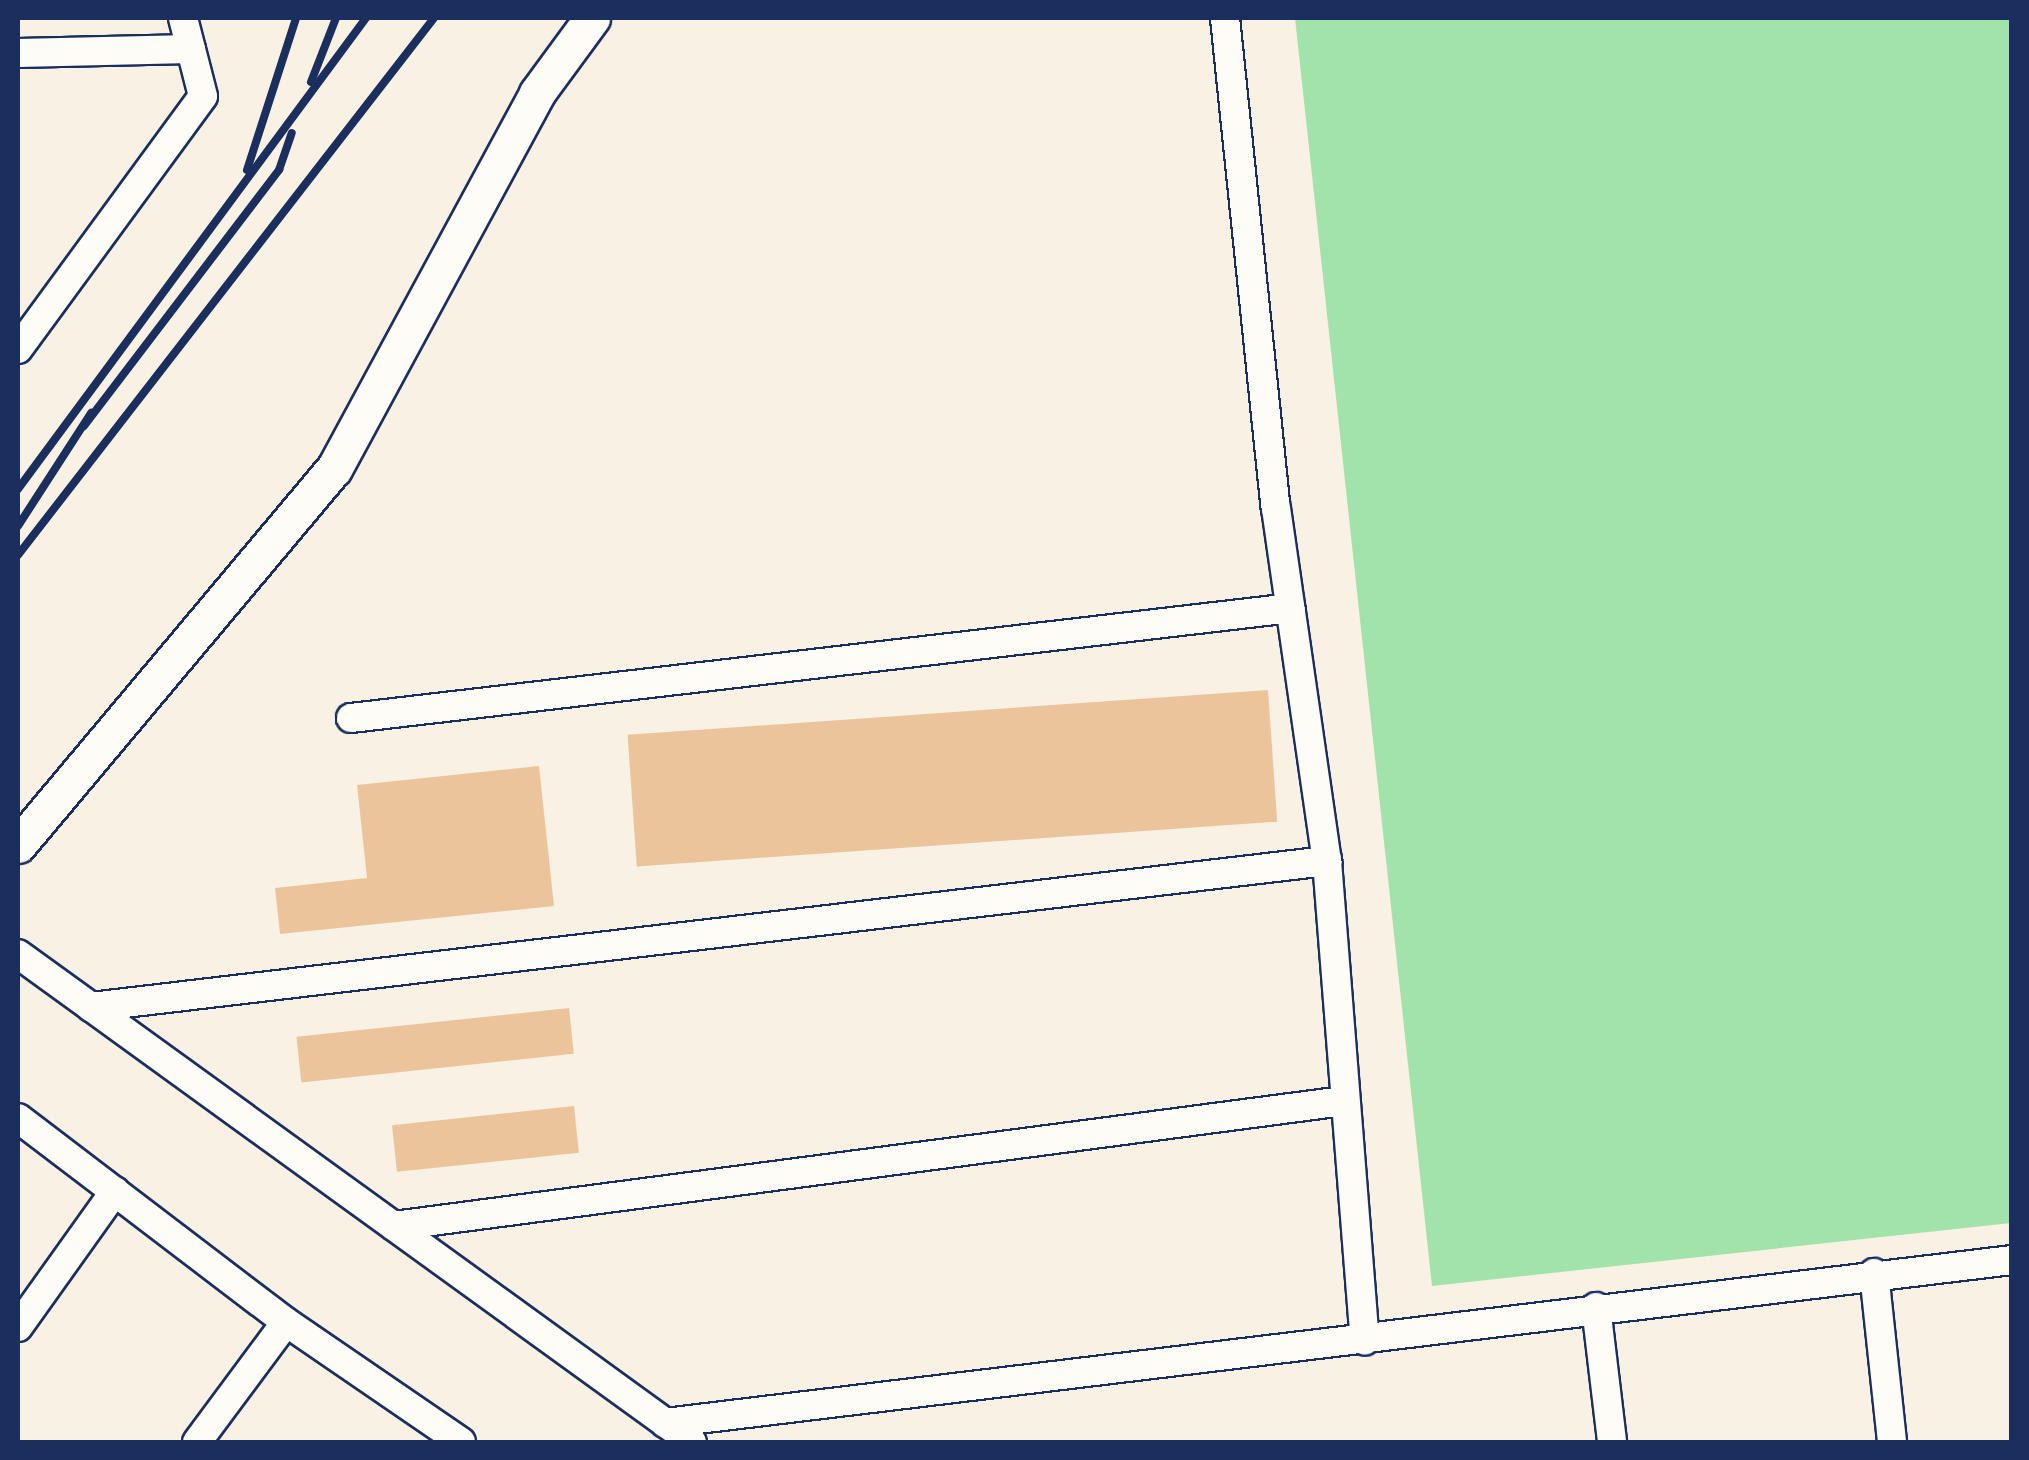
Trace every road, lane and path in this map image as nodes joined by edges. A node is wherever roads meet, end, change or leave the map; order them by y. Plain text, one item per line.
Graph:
1 (184, 18) edge
2 (592, 18) edge
3 (1225, 18) edge
4 (191, 49) junction
5 (18, 53) edge
6 (18, 349) edge
7 (1291, 608) junction
8 (352, 718) dead end
9 (18, 845) edge
10 (1327, 862) junction
11 (18, 954) edge
12 (91, 1007) junction
13 (1344, 1101) junction
14 (18, 1118) edge
15 (115, 1191) junction
16 (394, 1226) junction
17 (2012, 1260) edge
18 (1874, 1273) junction
19 (1596, 1307) junction
20 (286, 1322) junction
21 (18, 1326) edge
22 (1365, 1340) junction
23 (665, 1424) junction
24 (197, 1442) edge
25 (461, 1442) edge
26 (692, 1442) edge
27 (1612, 1442) edge
28 (1892, 1442) edge

1 - 4 street
2 - 9 street
3 - 7 street
4 - 5 street
4 - 6 street
7 - 8 street
7 - 10 street
10 - 12 street
10 - 13 street
11 - 12 street
12 - 16 street
13 - 16 street
13 - 22 street
14 - 15 street
15 - 20 street
15 - 21 street
16 - 23 street
17 - 18 street
18 - 19 street
18 - 28 street
19 - 22 street
19 - 27 street
20 - 24 street
20 - 25 street
22 - 23 street
23 - 26 street

